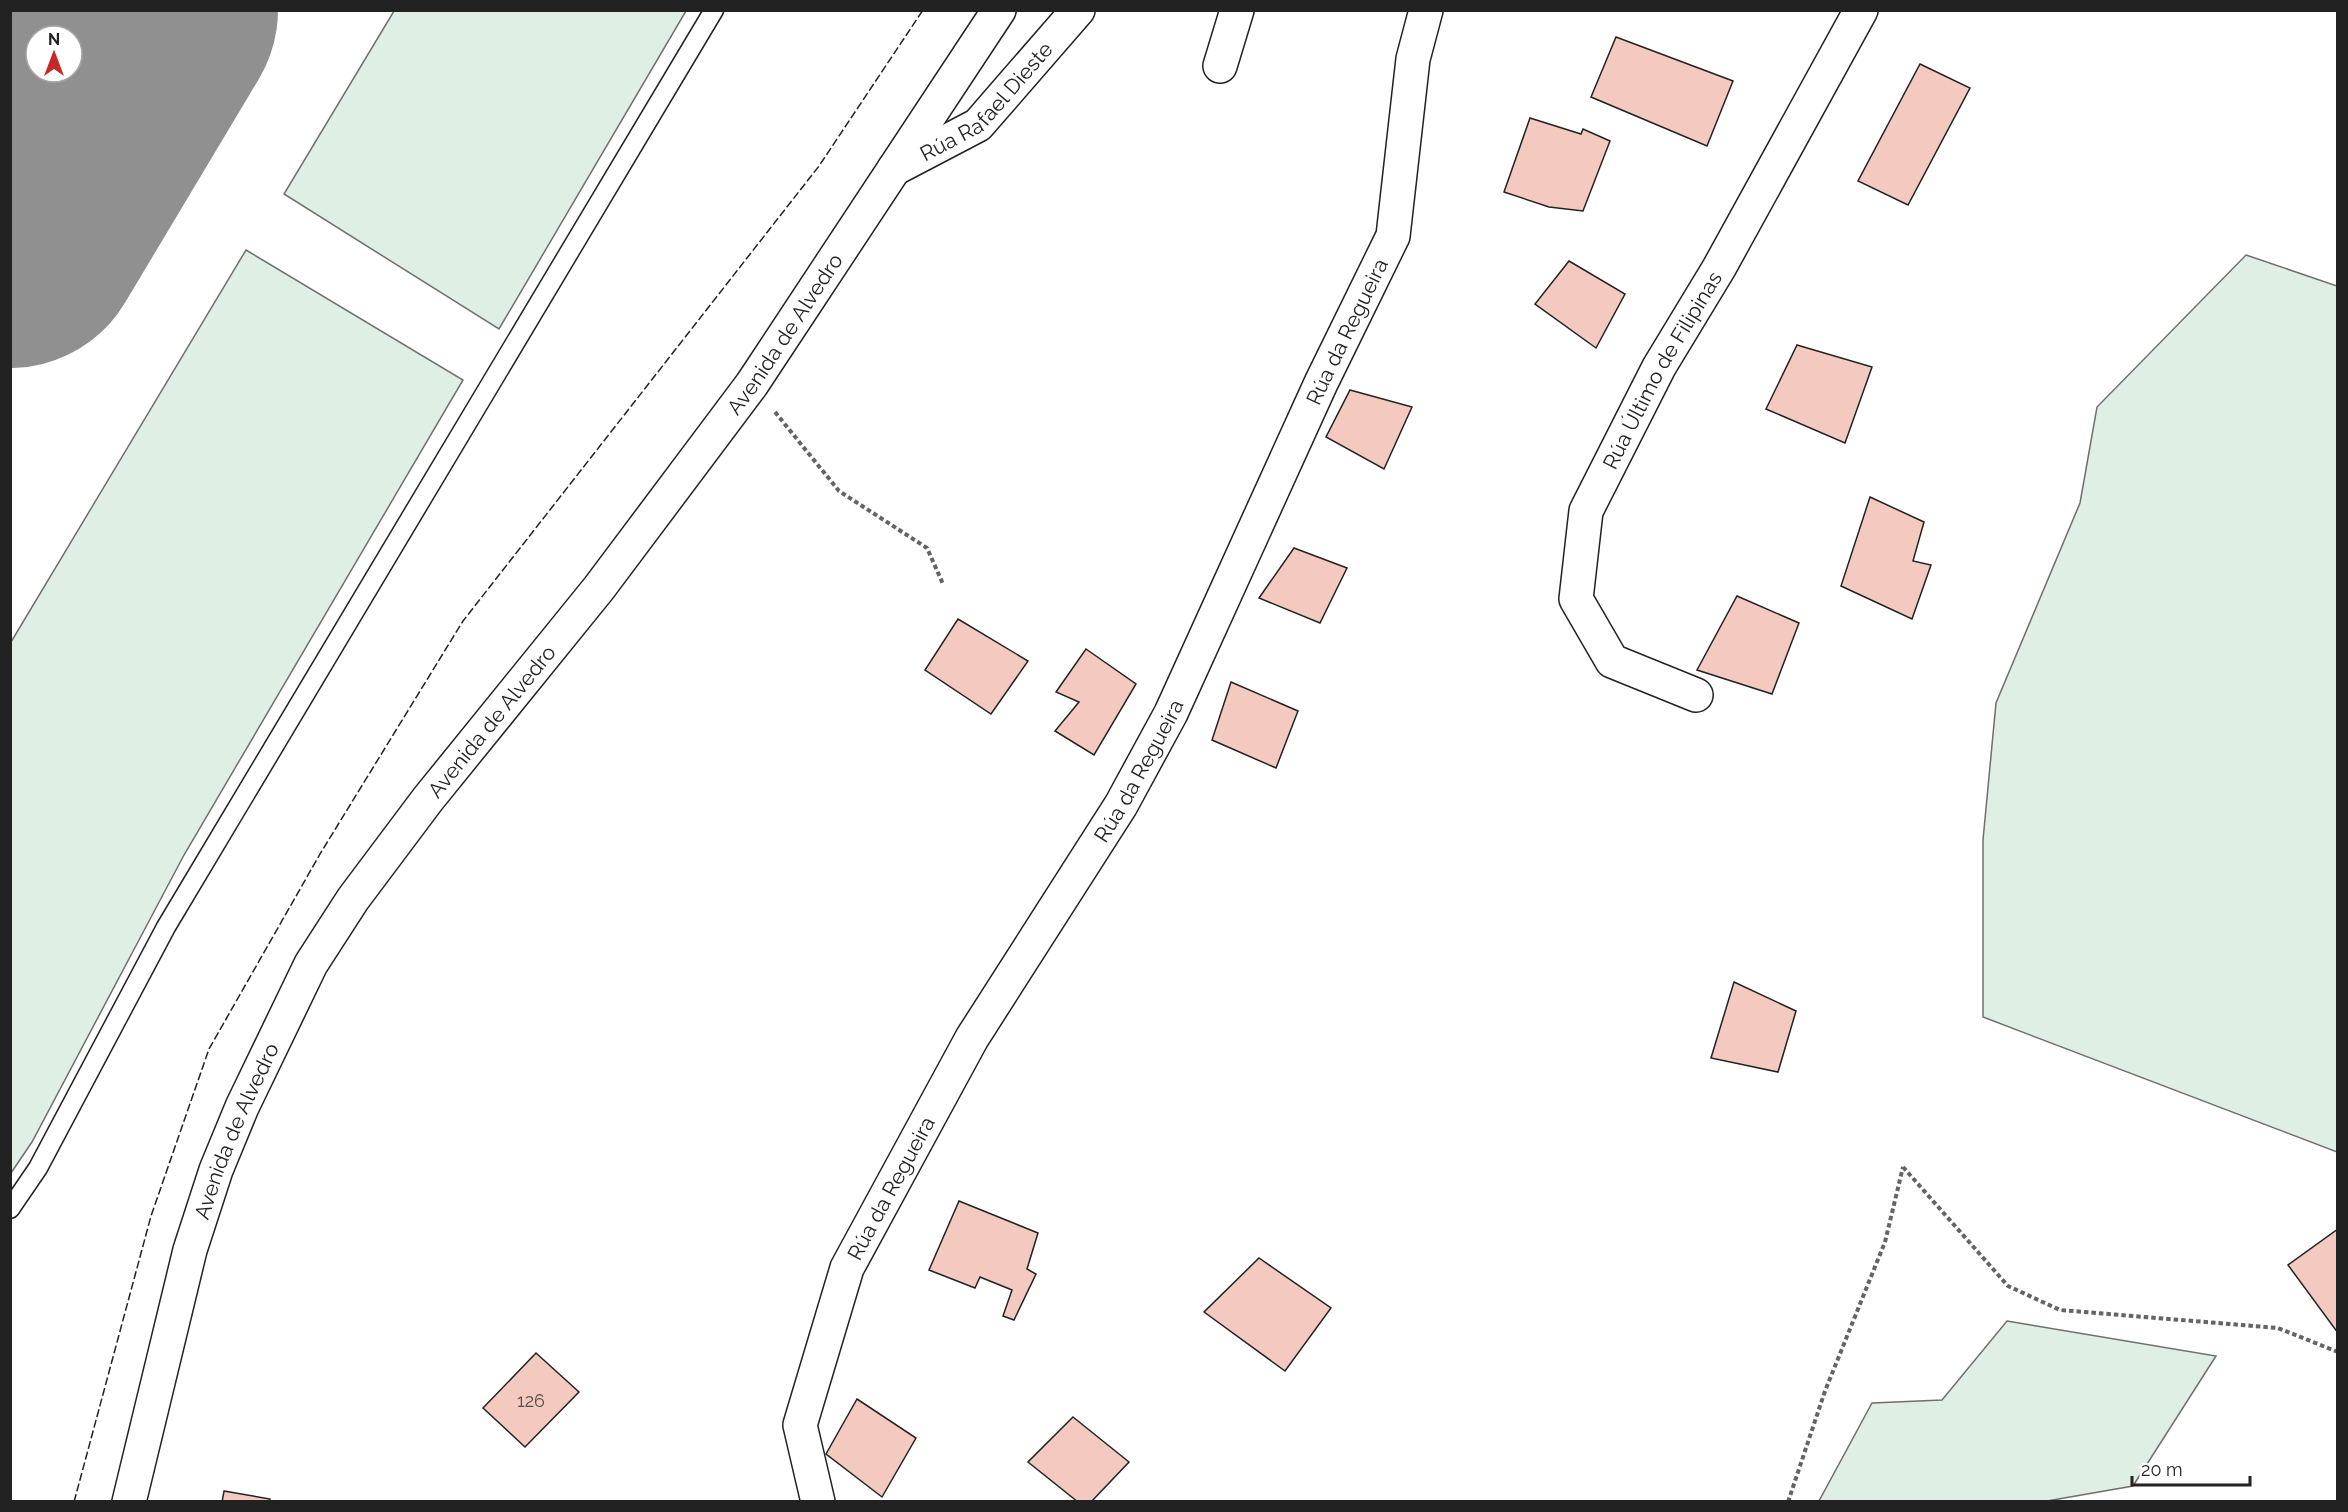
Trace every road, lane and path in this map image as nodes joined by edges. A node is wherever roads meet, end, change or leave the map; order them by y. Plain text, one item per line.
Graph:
1 (714, 10) edge
2 (999, 10) edge
3 (1237, 10) edge
4 (1426, 10) edge
5 (1861, 10) edge
6 (1064, 15) edge
7 (1220, 66) dead end
8 (894, 169) junction
9 (752, 384) junction
10 (943, 584) dead end
11 (1696, 695) dead end
12 (10, 1209) edge
13 (2337, 1352) edge
14 (129, 1502) edge
15 (818, 1502) edge
16 (1788, 1502) edge

1 - 12 lane
2 - 8 main road, Avenida de Alvedro
3 - 7 main road
4 - 15 main road, Rúa da Regueira
5 - 11 main road, Rúa Último de Filipinas
6 - 8 main road, Rúa Rafael Dieste
8 - 9 main road, Avenida de Alvedro
9 - 10 path
9 - 14 main road, Avenida de Alvedro
13 - 16 path

